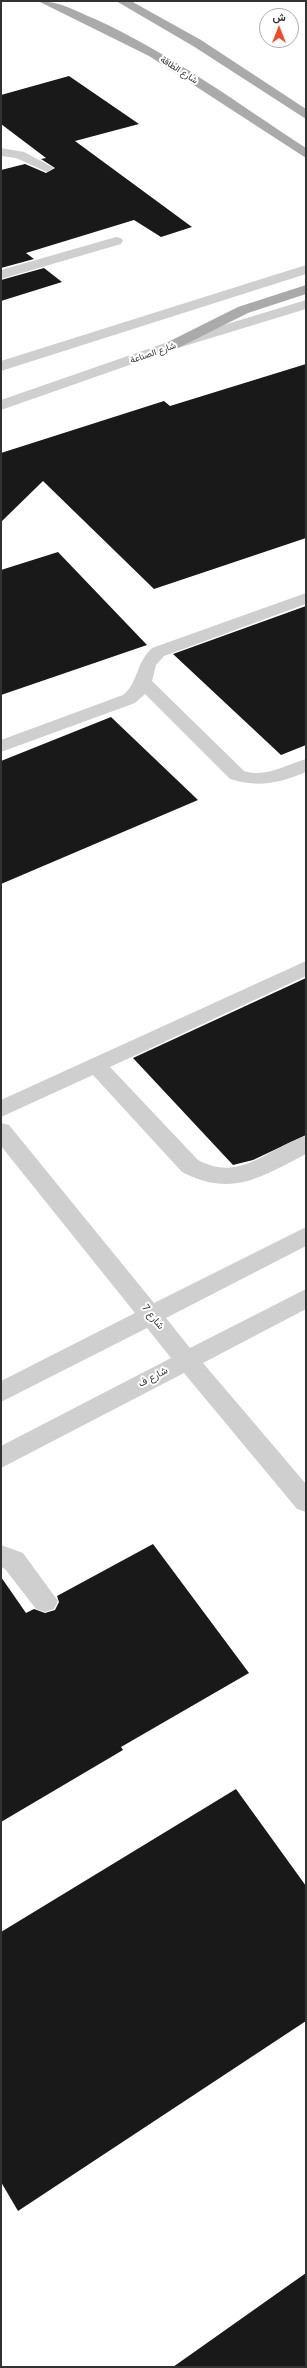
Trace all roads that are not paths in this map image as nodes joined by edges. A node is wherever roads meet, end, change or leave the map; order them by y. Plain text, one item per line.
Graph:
1 (44, 1) edge
2 (122, 1) edge
3 (306, 115) edge
4 (258, 121) junction
5 (306, 142) edge
6 (1, 152) edge
7 (306, 154) edge
8 (47, 168) dead end
9 (116, 241) dead end
10 (306, 269) edge
11 (1, 275) edge
12 (306, 289) edge
13 (306, 304) edge
14 (173, 345) junction
15 (1, 366) edge
16 (1, 405) edge
17 (306, 598) edge
18 (144, 683) junction
19 (1, 746) edge
20 (306, 766) edge
21 (306, 968) edge
22 (96, 1065) junction
23 (1, 1108) edge
24 (1, 1131) edge
25 (306, 1144) edge
26 (306, 1236) edge
27 (306, 1298) edge
28 (151, 1315) junction
29 (186, 1359) junction
30 (1, 1392) edge
31 (1, 1458) edge
32 (306, 1502) edge
33 (1, 1556) edge
34 (45, 1601) dead end

1 - 4 main road, شارع الطاقة
2 - 3 main road
4 - 5 main road
4 - 7 main road, شارع الطاقة
6 - 8 street
9 - 11 street
10 - 15 street
12 - 14 main road
13 - 14 street, شارع الصناعة
14 - 16 street, شارع الصناعة
17 - 18 street
18 - 19 street
18 - 20 street
21 - 22 street
22 - 23 street
22 - 25 street
24 - 28 street, شارع 7
26 - 28 street
27 - 29 street, شارع ف
28 - 29 street, شارع 7
28 - 30 street
29 - 31 street, شارع ف
29 - 32 street, شارع 7
33 - 34 street

